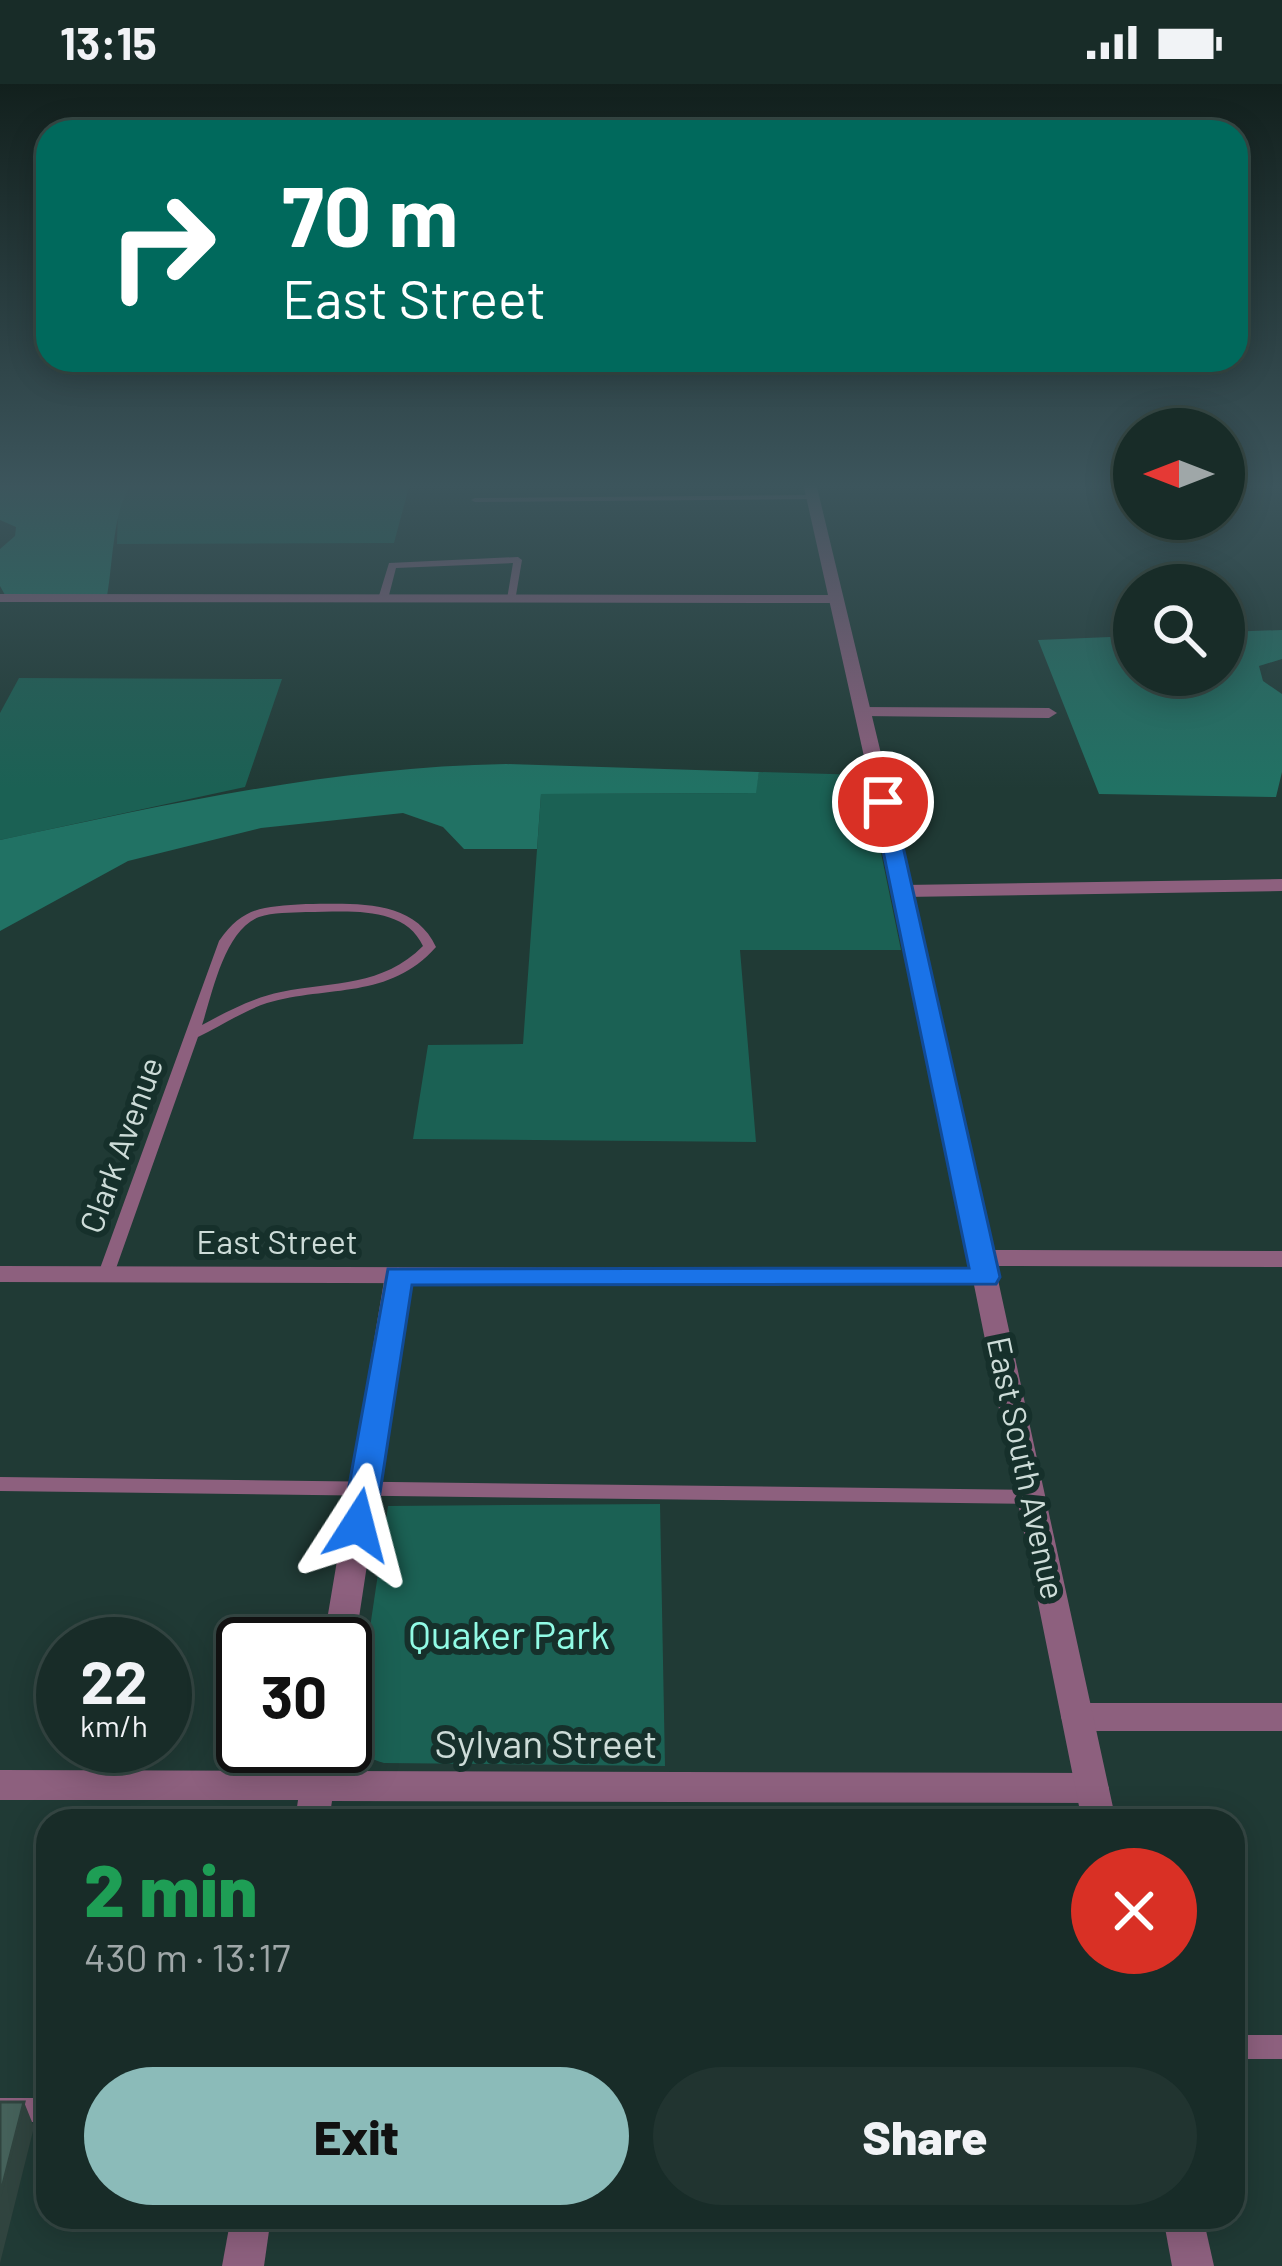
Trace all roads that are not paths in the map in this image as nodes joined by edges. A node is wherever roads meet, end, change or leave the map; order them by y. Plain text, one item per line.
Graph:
1 (386, 585) edge
2 (514, 585) edge
3 (833, 585) edge
4 (0, 598) edge
5 (382, 598) junction
6 (512, 599) junction
7 (836, 599) junction
8 (862, 711) junction
9 (1049, 713) dead end
10 (1282, 885) edge
11 (904, 891) junction
12 (192, 1035) junction
13 (1282, 1259) edge
14 (984, 1268) junction
15 (0, 1274) edge
16 (106, 1274) junction
17 (398, 1275) junction
18 (0, 1484) edge
19 (365, 1485) junction
20 (1032, 1497) junction
21 (343, 1617) edge
22 (1077, 1717) junction
23 (1282, 1717) edge
24 (319, 1773) edge
25 (0, 1784) edge
26 (317, 1785) junction
27 (1096, 1805) edge
28 (314, 1809) edge
29 (1245, 2047) edge
30 (1282, 2047) edge
31 (0, 2110) edge
32 (36, 2110) edge
33 (248, 2229) edge
34 (1185, 2229) edge
35 (243, 2266) edge
36 (1193, 2266) edge

1 - 5 lane
2 - 6 lane
3 - 7 street, East South Avenue
4 - 5 street
5 - 6 street
6 - 7 street
7 - 8 street, East South Avenue
8 - 9 street
8 - 11 street, East South Avenue
10 - 11 street
11 - 14 street, East South Avenue
12 - 12 lane, Clark Avenue
12 - 16 lane, Clark Avenue
13 - 14 street, East Street
14 - 17 street, East Street
14 - 20 street, East South Avenue
15 - 16 street, East Street
16 - 17 street, East Street
17 - 19 street
18 - 19 lane
19 - 20 lane
19 - 21 street
20 - 22 street, East South Avenue
22 - 23 street
22 - 27 street, East South Avenue
24 - 26 street
25 - 26 street, Sylvan Street
26 - 27 street, Sylvan Street
26 - 28 street
29 - 30 lane
31 - 32 lane
33 - 35 street
34 - 36 street

